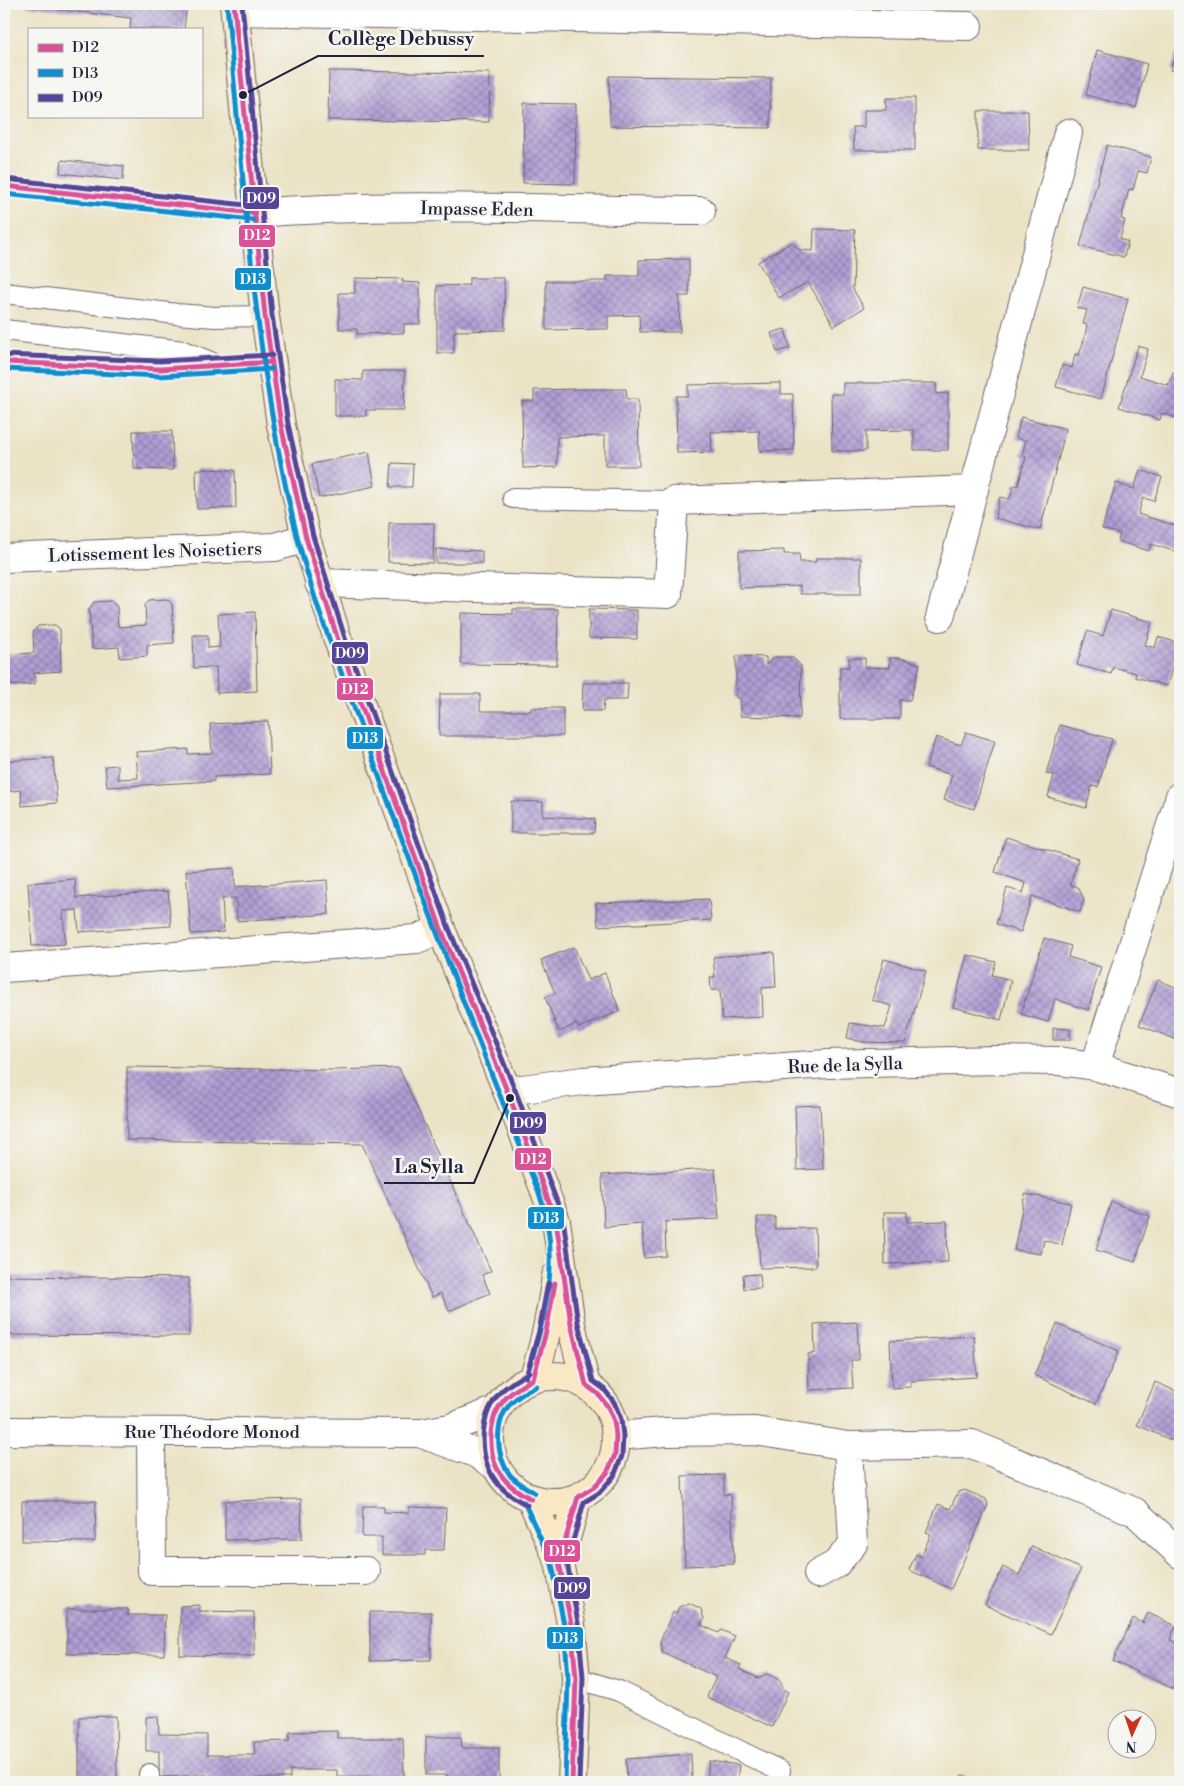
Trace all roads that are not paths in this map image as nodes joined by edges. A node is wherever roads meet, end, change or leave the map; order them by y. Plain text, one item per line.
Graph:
1 (235, 7) edge
2 (968, 26) dead end
3 (1068, 133) dead end
4 (4, 186) edge
5 (701, 211) dead end
6 (254, 213) junction
7 (4, 293) edge
8 (265, 316) junction
9 (4, 330) edge
10 (4, 362) edge
11 (272, 362) junction
12 (221, 365) junction
13 (974, 490) junction
14 (513, 498) dead end
15 (674, 501) junction
16 (306, 538) junction
17 (4, 558) edge
18 (319, 583) junction
19 (940, 617) dead end
20 (1180, 796) edge
21 (441, 929) junction
22 (4, 968) edge
23 (1095, 1066) junction
24 (506, 1091) junction
25 (1180, 1093) edge
26 (559, 1252) junction
27 (533, 1379) junction
28 (586, 1385) junction
29 (497, 1410) junction
30 (4, 1431) edge
31 (151, 1433) junction
32 (421, 1433) junction
33 (616, 1436) junction
34 (848, 1446) junction
35 (496, 1466) junction
36 (578, 1497) junction
37 (531, 1498) junction
38 (1180, 1554) edge
39 (559, 1562) junction
40 (366, 1571) dead end
41 (818, 1574) dead end
42 (576, 1678) junction
43 (780, 1771) dead end
44 (572, 1782) edge

1 - 2 street
1 - 6 main road
3 - 13 street
4 - 6 lane
5 - 6 street, Impasse Eden
6 - 8 main road
7 - 8 lane
8 - 11 main road
9 - 12 lane
10 - 12 lane
11 - 12 lane
11 - 16 main road
13 - 15 street
13 - 19 street
14 - 15 lane
15 - 18 street
16 - 17 street, Lotissement les Noisetiers
16 - 18 main road
18 - 21 main road
20 - 23 street
21 - 22 street
21 - 24 main road
23 - 24 street, Rue de la Sylla
23 - 25 street, Rue de la Sylla
24 - 26 main road
26 - 27 main road
26 - 28 main road
27 - 28 main road
27 - 29 main road
28 - 33 main road
29 - 32 street, Rue Théodore Monod
29 - 35 main road
30 - 31 street, Rue Théodore Monod
31 - 32 street, Rue Théodore Monod
31 - 40 street
32 - 35 street, Rue Théodore Monod
33 - 34 street
33 - 36 main road
34 - 38 street
34 - 41 street
35 - 37 main road
36 - 37 main road
36 - 39 main road
37 - 39 main road
39 - 42 main road
42 - 43 lane
42 - 44 main road

